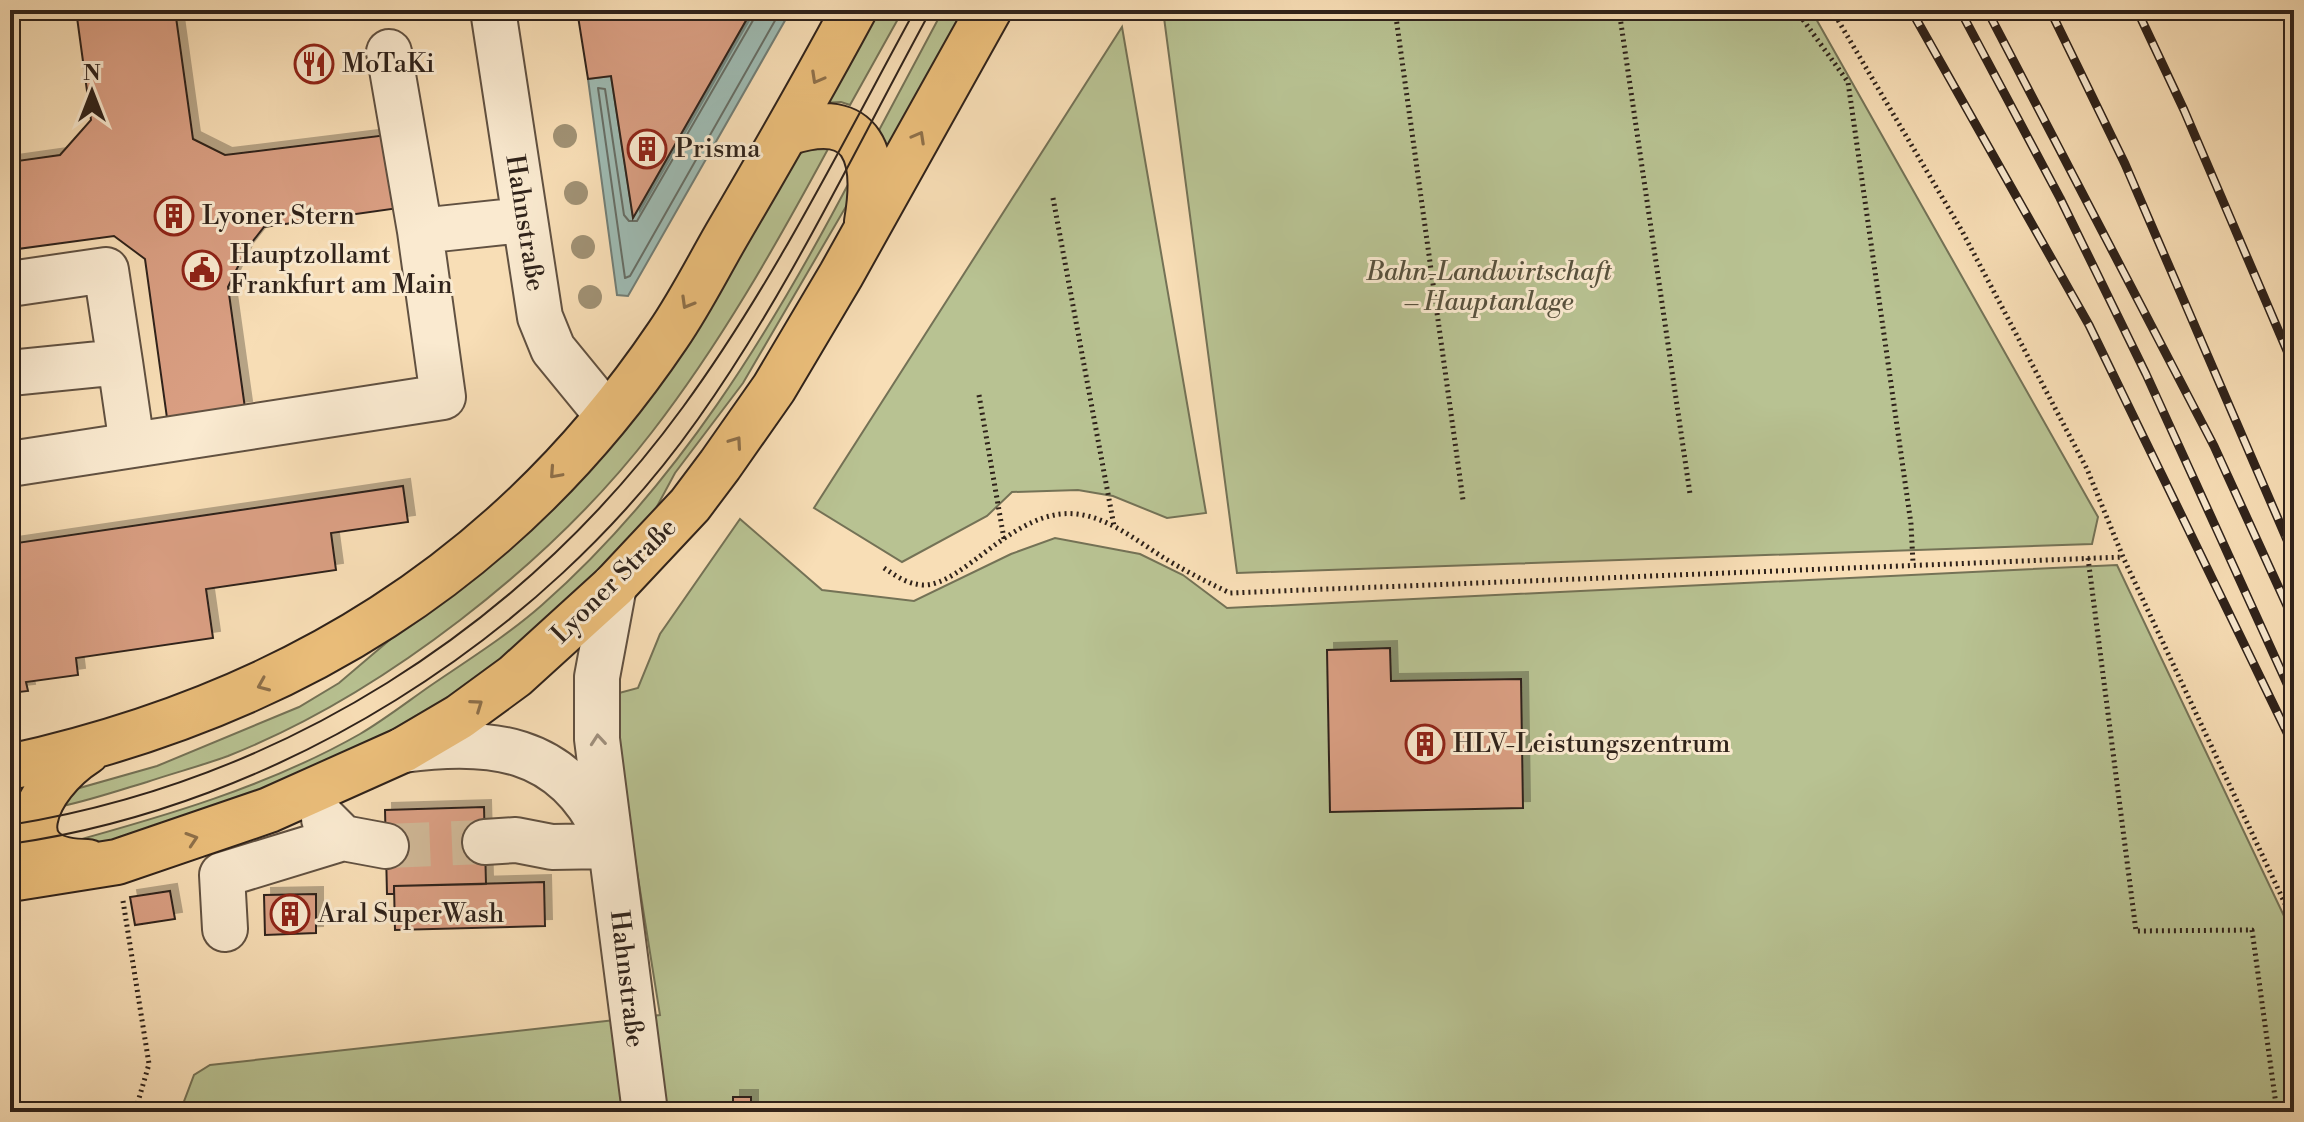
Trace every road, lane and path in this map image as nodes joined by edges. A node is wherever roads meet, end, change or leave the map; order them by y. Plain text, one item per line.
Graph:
1 (493, 10) edge
2 (854, 10) edge
3 (989, 10) edge
4 (1395, 10) edge
5 (1619, 10) edge
6 (1796, 10) edge
7 (1832, 10) edge
8 (389, 52) dead end
9 (787, 133) junction
10 (1053, 198) dead end
11 (523, 220) junction
12 (866, 228) junction
13 (420, 231) junction
14 (10, 284) edge
15 (120, 362) junction
16 (10, 373) edge
17 (979, 395) dead end
18 (607, 415) junction
19 (132, 445) junction
20 (10, 464) edge
21 (1690, 494) dead end
22 (1463, 500) dead end
23 (1115, 527) junction
24 (1004, 539) junction
25 (2123, 557) junction
26 (2088, 558) junction
27 (1913, 563) junction
28 (884, 568) dead end
29 (614, 586) junction
30 (103, 743) junction
31 (403, 750) junction
32 (10, 767) edge
33 (310, 791) junction
34 (343, 838) junction
35 (485, 842) tunnel mouth
36 (386, 846) tunnel mouth
37 (610, 846) junction
38 (119, 875) junction
39 (10, 879) edge
40 (2294, 923) edge
41 (225, 929) dead end
42 (135, 1112) edge
43 (645, 1112) edge
44 (2277, 1112) edge

1 - 11 street, Hahnstraße
2 -> 9 main road
12 -> 3 main road, Lyoner Straße
4 - 22 path
5 - 21 path
6 - 27 path
7 - 25 path
8 - 13 street
9 - 12 main road
9 -> 18 main road
10 - 23 path
11 - 13 street
11 - 18 street, Hahnstraße
29 -> 12 main road, Lyoner Straße
13 - 19 street
14 - 15 street
15 - 16 street
15 - 19 street
17 - 24 path
18 -> 30 main road
19 - 20 street
23 - 24 path
23 - 27 path
24 - 28 path
25 - 26 path
25 - 40 path
26 - 27 path
26 - 44 path
31 -> 29 main road, Lyoner Straße
37 -> 29 street, Hahnstraße
30 - 32 main road
30 - 38 main road
31 - 33 main road, Lyoner Straße
31 - 37 street, Hahnstraße
33 - 34 street
38 -> 33 main road, Lyoner Straße
34 - 36 street
34 - 41 street
35 - 37 street
37 - 43 street, Hahnstraße
38 - 39 main road, Lyoner Straße
38 - 42 path

